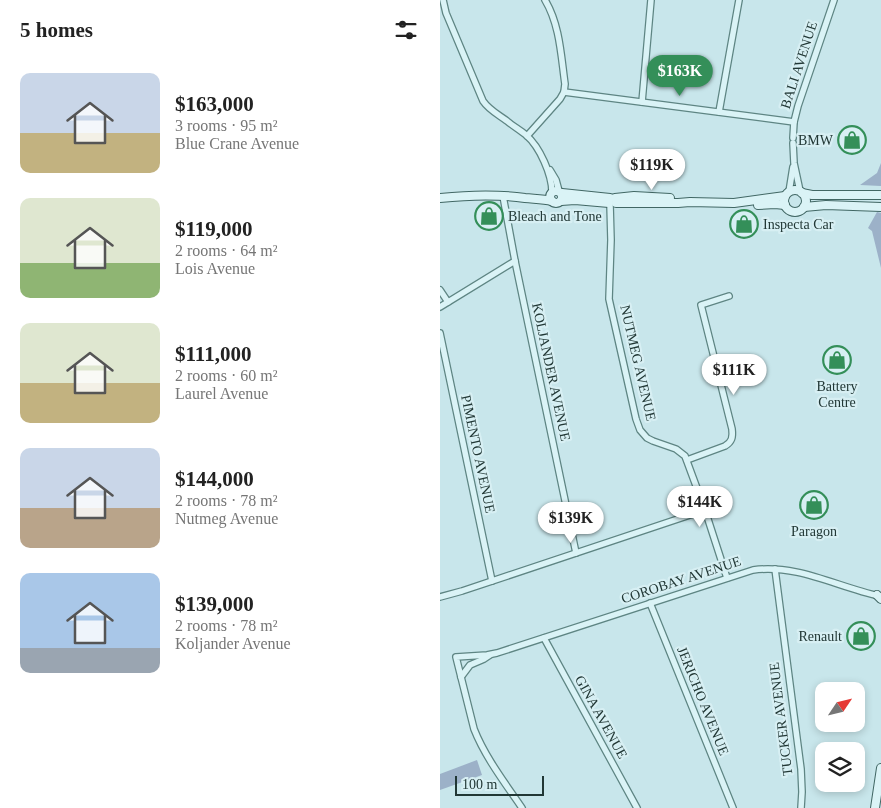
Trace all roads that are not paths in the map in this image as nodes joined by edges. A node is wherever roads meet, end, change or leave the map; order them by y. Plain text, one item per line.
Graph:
1 (443, 0) edge
2 (545, 0) edge
3 (651, 0) edge
4 (739, 0) edge
5 (834, 0) edge
6 (564, 92) junction
7 (642, 102) junction
8 (718, 112) junction
9 (794, 122) junction
10 (527, 136) junction
11 (794, 163) junction
12 (801, 192) junction
13 (787, 194) junction
14 (556, 195) junction
15 (881, 195) edge
16 (503, 196) junction
17 (440, 198) edge
18 (612, 202) junction
19 (757, 202) junction
20 (785, 205) junction
21 (804, 207) junction
22 (881, 207) edge
23 (515, 261) junction
24 (440, 290) edge
25 (729, 296) dead end
26 (448, 302) junction
27 (440, 307) edge
28 (440, 333) edge
29 (687, 460) junction
30 (705, 510) junction
31 (576, 554) junction
32 (775, 569) junction
33 (727, 578) junction
34 (492, 581) junction
35 (880, 596) edge
36 (440, 597) edge
37 (650, 603) junction
38 (544, 638) junction
39 (491, 654) junction
40 (461, 677) junction
41 (881, 768) edge
42 (522, 808) edge
43 (637, 808) edge
44 (733, 808) edge
45 (801, 808) edge
46 (875, 808) edge

1 - 10 street
2 - 6 street
3 - 7 street
4 - 8 street
5 - 9 street, BALI AVENUE
6 - 7 street
6 - 10 street
7 - 8 street
8 - 9 street
9 - 11 street, BALI AVENUE
10 - 14 street
11 - 12 street, BALI AVENUE
11 - 13 street, BALI AVENUE
12 - 13 street
12 - 15 street
12 - 21 street
13 - 19 street
13 - 20 street
14 - 16 street
14 - 18 street
16 - 17 street
16 - 23 street, KOLJANDER AVENUE
18 - 19 street
18 - 29 street, NUTMEG AVENUE
19 - 20 street
20 - 21 street
21 - 22 street
23 - 26 street
23 - 31 street, KOLJANDER AVENUE
24 - 26 street
25 - 29 street
26 - 27 street
28 - 34 street, PIMENTO AVENUE
29 - 30 street
30 - 31 street
30 - 33 street
31 - 34 street
32 - 33 street, COROBAY AVENUE
32 - 35 street, COROBAY AVENUE
32 - 45 street, TUCKER AVENUE
33 - 37 street, COROBAY AVENUE
34 - 36 street
37 - 38 street, COROBAY AVENUE
37 - 44 street, JERICHO AVENUE
38 - 39 street, COROBAY AVENUE
38 - 43 street, GINA AVENUE
39 - 40 street, COROBAY AVENUE
39 - 40 street, COROBAY AVENUE
40 - 42 street
41 - 46 street

